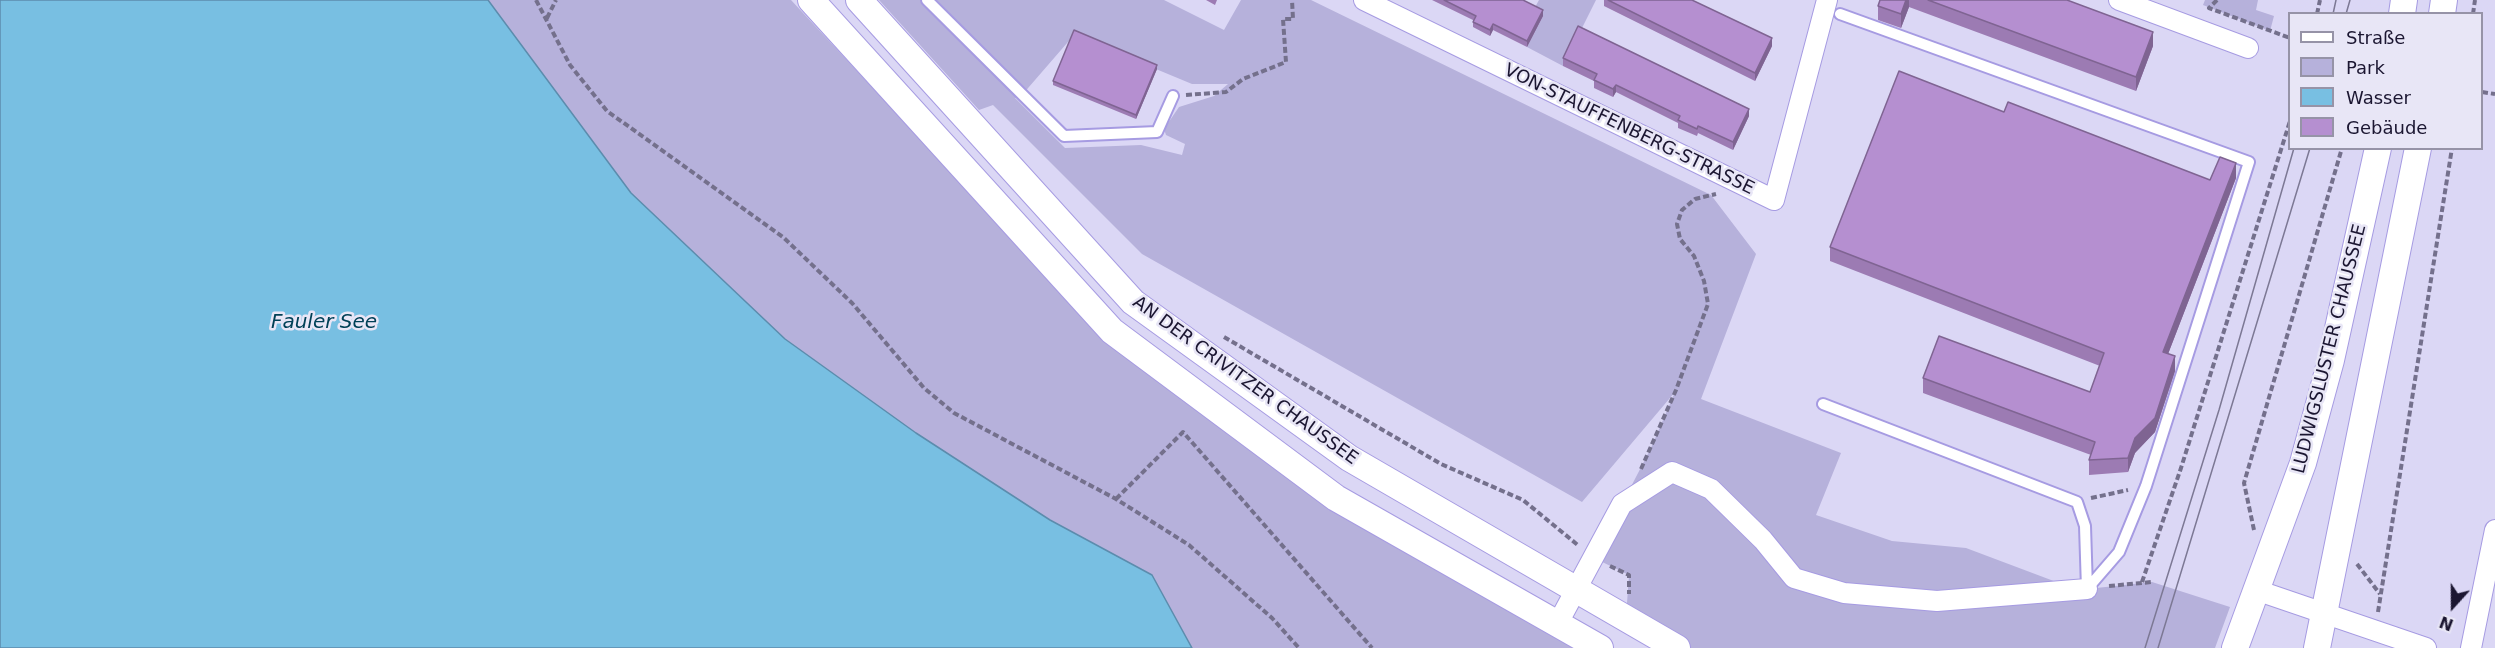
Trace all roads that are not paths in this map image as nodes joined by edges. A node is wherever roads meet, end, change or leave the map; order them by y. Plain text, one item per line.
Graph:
1 (811, 0) edge
2 (859, 0) edge
3 (927, 0) edge
4 (1364, 0) edge
5 (2119, 0) edge
6 (1833, 7) edge
7 (2248, 48) dead end
8 (1173, 96) road end
9 (2378, 150) edge
10 (2418, 150) edge
11 (1823, 404) dead end
12 (2495, 530) edge
13 (1578, 588) junction
14 (2087, 589) junction
15 (2256, 590) junction
16 (2325, 612) junction
17 (1558, 623) junction
18 (1600, 648) edge
19 (1677, 648) edge
20 (2235, 648) edge
21 (2317, 648) edge
22 (2426, 648) edge
23 (2471, 648) edge

1 - 17 street, AN DER CRIVITZER CHAUSSEE
2 - 13 street, AN DER CRIVITZER CHAUSSEE
3 - 8 lane
4 - 6 street, VON-STAUFFENBERG-STRASSE
5 - 7 street
6 - 14 lane
9 - 15 street, LUDWIGSLUSTER CHAUSSEE
10 - 16 street
11 - 14 lane
12 - 23 street
13 - 14 street
13 - 17 street
13 - 19 street, AN DER CRIVITZER CHAUSSEE
15 - 16 street
15 - 20 street, LUDWIGSLUSTER CHAUSSEE
16 - 21 street
16 - 22 street
17 - 18 street, AN DER CRIVITZER CHAUSSEE

